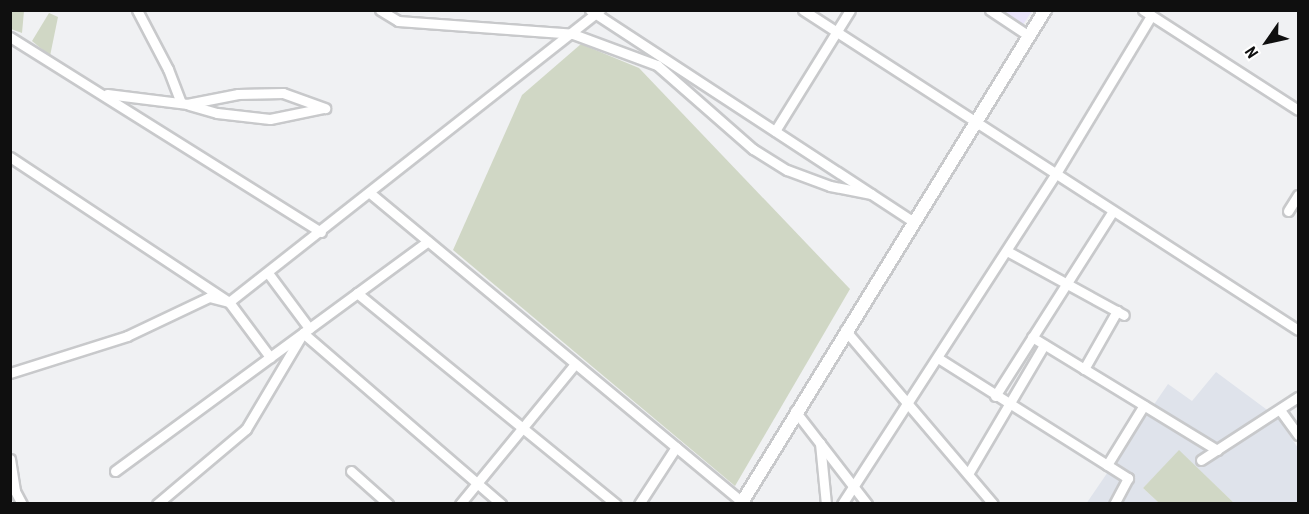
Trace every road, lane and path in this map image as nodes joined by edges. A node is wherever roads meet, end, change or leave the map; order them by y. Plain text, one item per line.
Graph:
1 (137, 10) edge
2 (380, 10) edge
3 (803, 10) edge
4 (850, 10) edge
5 (990, 10) edge
6 (1045, 10) edge
7 (596, 12) edge
8 (1147, 13) edge
9 (394, 14) edge
10 (838, 32) junction
11 (573, 34) junction
12 (1029, 36) junction
13 (10, 37) edge
14 (102, 93) junction
15 (184, 104) junction
16 (1299, 110) edge
17 (976, 123) junction
18 (775, 131) junction
19 (10, 158) edge
20 (1055, 175) junction
21 (370, 193) junction
22 (871, 194) junction
23 (1299, 195) edge
24 (1288, 211) dead end
25 (1112, 212) junction
26 (914, 222) junction
27 (321, 232) junction
28 (428, 241) junction
29 (1007, 251) junction
30 (268, 273) junction
31 (1067, 284) junction
32 (357, 293) junction
33 (229, 302) junction
34 (306, 330) junction
35 (845, 330) junction
36 (1299, 330) edge
37 (1032, 337) junction
38 (1044, 345) junction
39 (270, 357) junction
40 (938, 358) junction
41 (575, 364) junction
42 (1084, 369) junction
43 (10, 373) edge
44 (995, 396) junction
45 (1299, 398) edge
46 (909, 404) junction
47 (1009, 405) junction
48 (1144, 405) junction
49 (1280, 410) junction
50 (795, 411) junction
51 (521, 429) junction
52 (1299, 435) edge
53 (820, 443) junction
54 (676, 447) junction
55 (1217, 450) junction
56 (10, 459) edge
57 (1201, 459) dead end
58 (1107, 465) junction
59 (115, 471) dead end
60 (351, 471) dead end
61 (968, 474) junction
62 (477, 483) junction
63 (853, 486) junction
64 (744, 503) edge
65 (22, 504) edge
66 (157, 504) edge
67 (388, 504) edge
68 (460, 504) edge
69 (501, 504) edge
70 (616, 504) edge
71 (639, 504) edge
72 (826, 504) edge
73 (842, 504) edge
74 (867, 504) edge
75 (993, 504) edge
76 (1114, 504) edge

1 - 15 street
2 - 9 street
3 - 10 street
4 - 10 street
5 - 12 street
6 - 12 main road
7 - 11 street
7 - 18 street
8 - 16 street
8 - 20 street
9 - 11 street
10 - 17 street
10 - 18 street
11 - 21 street
11 - 22 street
12 - 17 main road
13 - 14 street
14 - 15 street
14 - 27 street
15 - 15 street
17 - 20 street
17 - 26 main road
18 - 22 street
19 - 33 street
20 - 25 street
20 - 29 street
21 - 27 street
21 - 28 street
22 - 26 street
23 - 24 street
25 - 31 street
25 - 36 street
26 - 35 main road
27 - 30 street
28 - 32 street
28 - 41 street
29 - 31 street
29 - 40 street
30 - 33 street
30 - 34 street
31 - 37 street
31 - 42 street
32 - 34 street
32 - 51 street
33 - 39 street
33 - 43 street
34 - 39 street
34 - 62 street
34 - 66 street
35 - 46 street
35 - 50 main road
37 - 38 street
37 - 44 street
38 - 42 street
38 - 47 street
39 - 59 street
40 - 44 street
40 - 46 street
41 - 51 street
41 - 54 street
42 - 48 street
44 - 47 street
45 - 49 street
46 - 61 street
46 - 63 street
47 - 58 street
47 - 61 street
48 - 55 street
48 - 58 street
49 - 52 street
49 - 55 street
50 - 53 street
50 - 64 main road
51 - 62 street
51 - 70 street
53 - 63 street
53 - 72 street
54 - 64 street
54 - 71 street
55 - 57 street
56 - 65 street
58 - 76 street
60 - 67 street
61 - 75 street
62 - 68 street
62 - 69 street
63 - 73 street
63 - 74 street

